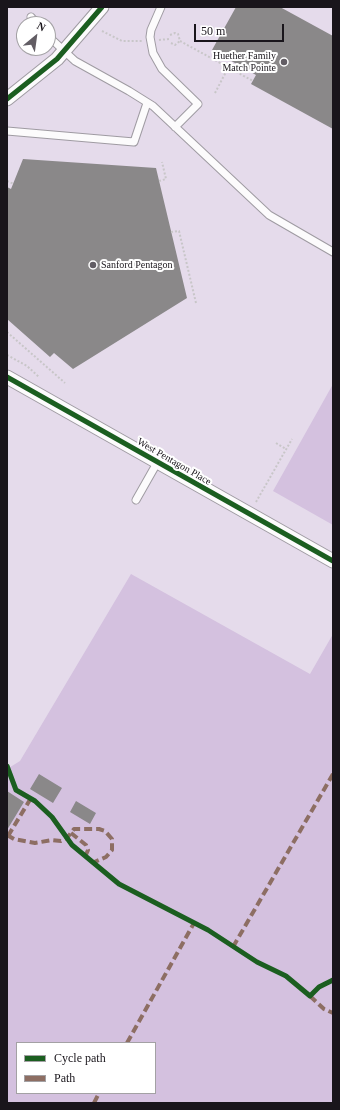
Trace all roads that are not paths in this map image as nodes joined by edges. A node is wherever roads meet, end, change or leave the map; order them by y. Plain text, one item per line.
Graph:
1 (102, 7) edge
2 (161, 7) edge
3 (56, 44) edge
4 (64, 52) junction
5 (7, 99) edge
6 (148, 103) junction
7 (175, 127) junction
8 (7, 131) edge
9 (333, 252) edge
10 (7, 377) edge
11 (157, 463) junction
12 (136, 500) dead end
13 (333, 561) edge

1 - 4 street
2 - 7 lane
3 - 4 lane
4 - 5 street
4 - 6 lane
6 - 7 lane
6 - 8 lane
7 - 9 lane
10 - 11 street, West Pentagon Place
11 - 12 lane
11 - 13 street, West Pentagon Place

